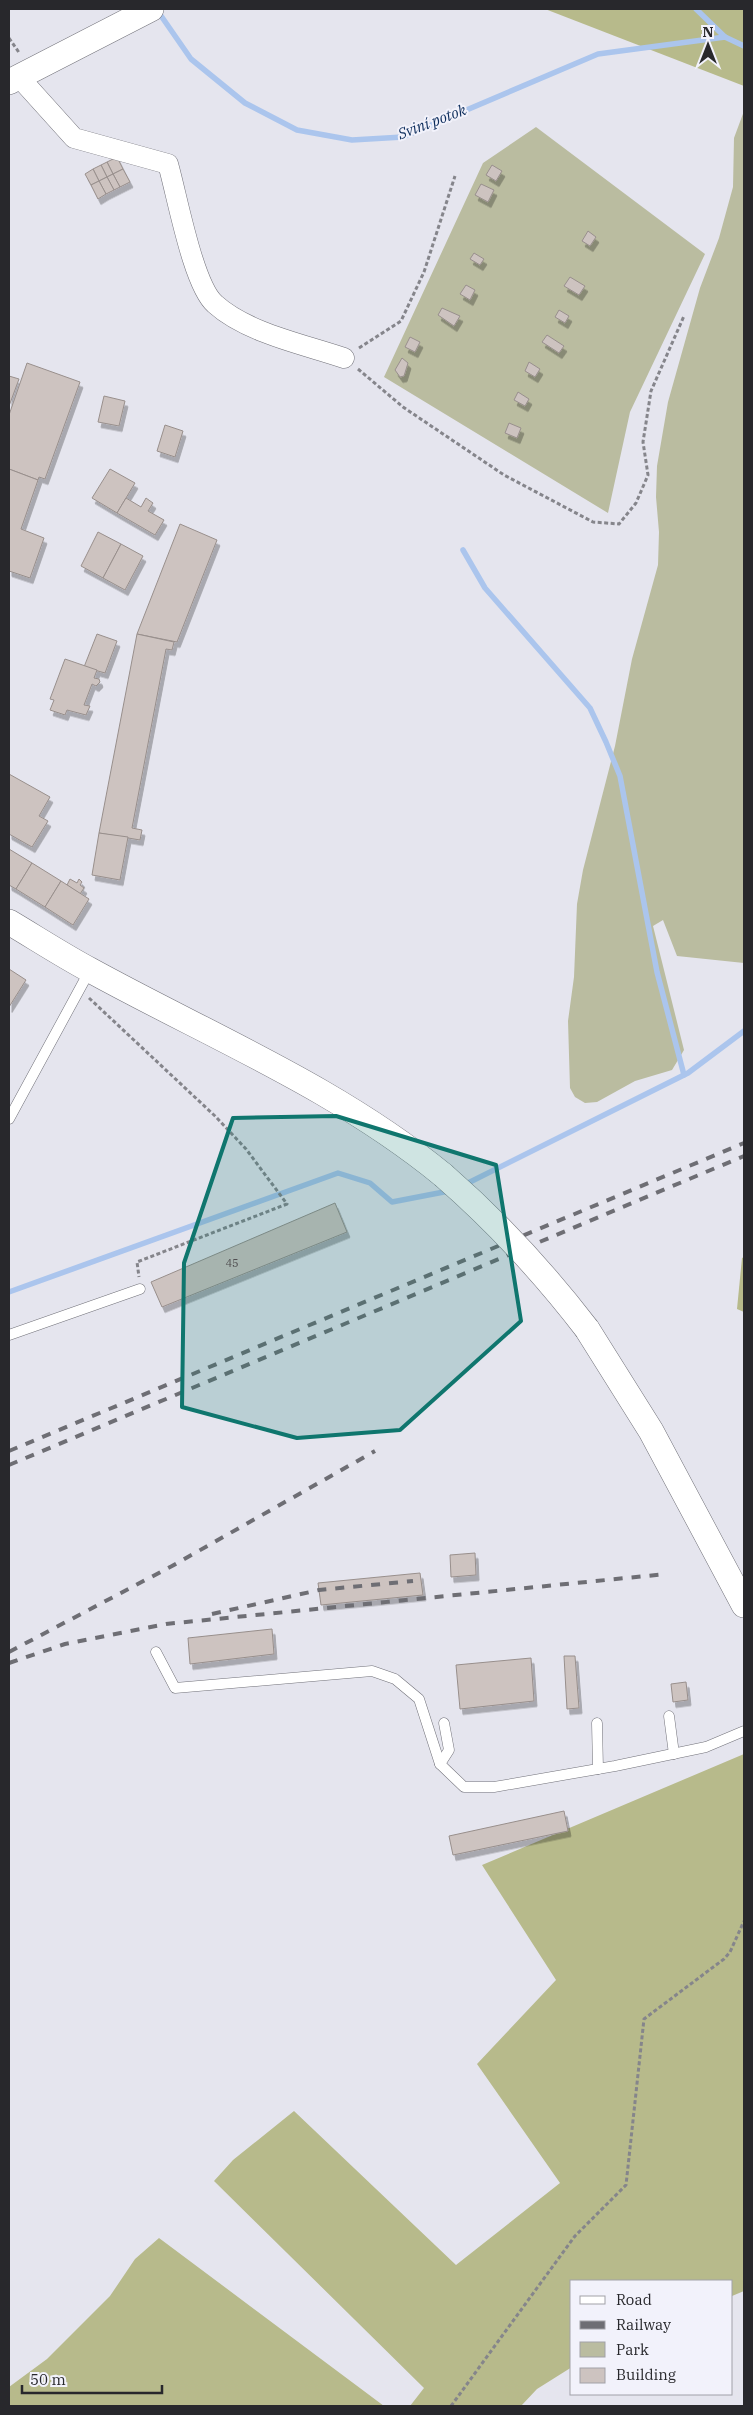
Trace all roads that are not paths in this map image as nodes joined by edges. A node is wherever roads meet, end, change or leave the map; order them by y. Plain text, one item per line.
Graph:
1 (146, 12) edge
2 (14, 80) edge
3 (344, 358) road end
4 (9, 922) edge
5 (85, 980) junction
6 (9, 1119) edge
7 (140, 1289) road end
8 (9, 1335) edge
9 (744, 1605) edge
10 (156, 1652) dead end
11 (669, 1716) dead end
12 (444, 1723) dead end
13 (597, 1723) dead end
14 (744, 1731) edge
15 (674, 1754) junction
16 (440, 1764) junction
17 (598, 1769) junction

1 - 2 street
2 - 3 street
4 - 5 street
5 - 6 lane
5 - 9 street, bridge
7 - 8 lane
10 - 16 lane
11 - 15 lane
12 - 16 lane
13 - 17 lane
14 - 15 lane
15 - 17 lane
16 - 17 lane

